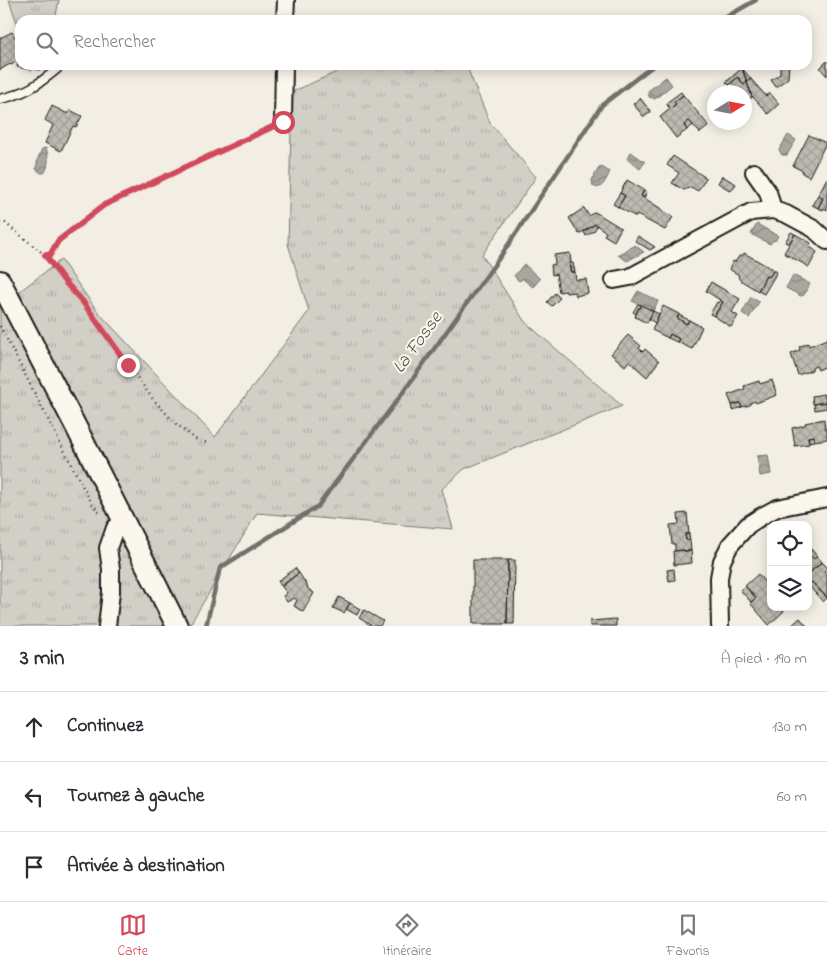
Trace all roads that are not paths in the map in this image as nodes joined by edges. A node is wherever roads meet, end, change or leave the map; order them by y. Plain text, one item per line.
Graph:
1 (286, 0) edge
2 (285, 15) edge
3 (56, 70) edge
4 (284, 70) edge
5 (0, 99) edge
6 (283, 122) road end
7 (754, 172) dead end
8 (773, 210) junction
9 (827, 241) edge
10 (614, 280) dead end
11 (0, 281) edge
12 (827, 498) edge
13 (124, 521) junction
14 (176, 625) edge
15 (107, 626) edge
16 (720, 626) edge

1 - 2 street
3 - 5 lane
4 - 6 street
7 - 8 street
8 - 9 street
8 - 10 street
11 - 13 street
12 - 16 street
13 - 14 street
13 - 15 street

